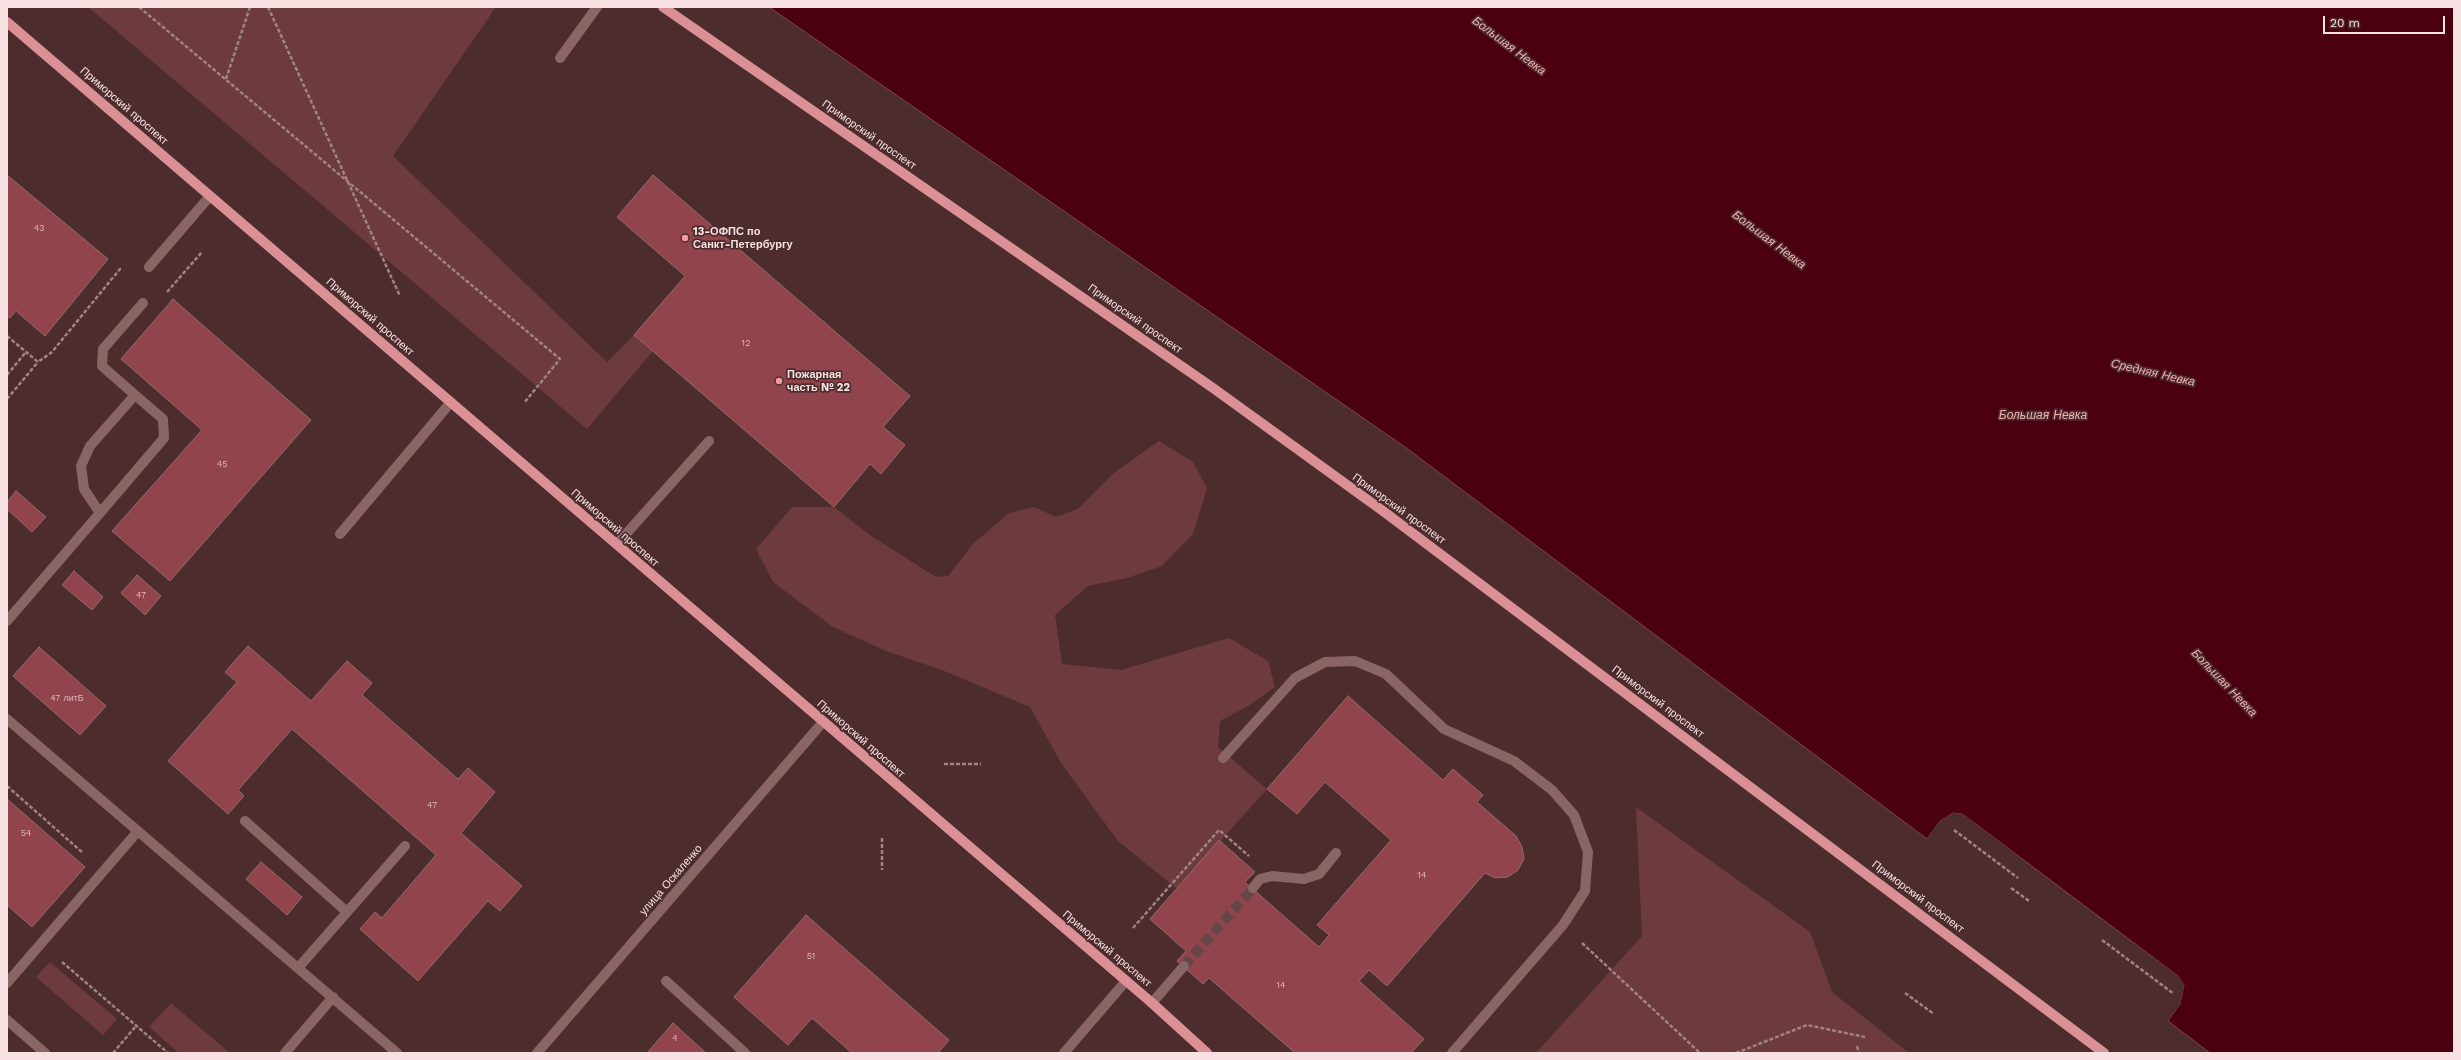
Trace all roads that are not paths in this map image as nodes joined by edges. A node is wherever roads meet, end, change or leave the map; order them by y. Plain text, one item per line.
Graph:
1 (597, 7) edge
2 (663, 7) edge
3 (7, 22) edge
4 (560, 58) dead end
5 (210, 196) junction
6 (149, 267) road end
7 (143, 303) dead end
8 (135, 395) junction
9 (451, 402) junction
10 (709, 441) dead end
11 (100, 513) junction
12 (340, 534) dead end
13 (617, 544) junction
14 (7, 621) edge
15 (7, 719) edge
16 (823, 722) junction
17 (1223, 758) dead end
18 (245, 821) dead end
19 (138, 831) junction
20 (405, 846) dead end
21 (1336, 853) dead end
22 (1253, 888) tunnel mouth
23 (347, 912) junction
24 (1184, 966) tunnel mouth
25 (298, 968) junction
26 (666, 981) dead end
27 (1126, 981) junction
28 (7, 983) edge
29 (333, 998) junction
30 (1152, 1003) junction
31 (7, 1020) edge
32 (45, 1053) edge
33 (285, 1053) edge
34 (398, 1053) edge
35 (537, 1053) edge
36 (745, 1053) edge
37 (1064, 1053) edge
38 (1207, 1053) edge
39 (1452, 1053) edge
40 (2104, 1053) edge

1 - 4 street
2 - 40 main road, Приморский проспект
3 - 5 main road, Приморский проспект
5 - 6 street
5 - 9 main road, Приморский проспект
7 - 8 street
8 - 11 street
8 - 11 street
9 - 12 street
9 - 13 main road, Приморский проспект
10 - 13 street
11 - 14 street
13 - 16 main road, Приморский проспект
15 - 19 street
16 - 27 main road, Приморский проспект
16 - 35 street, улица Оскаленко
17 - 39 street
18 - 23 street
19 - 25 street
19 - 28 street
20 - 23 street
21 - 22 street
23 - 25 street
24 - 30 street
25 - 29 street
26 - 36 street
27 - 30 main road, Приморский проспект
27 - 37 street
29 - 33 street
29 - 34 street
30 - 38 main road, Приморский проспект
31 - 32 street

